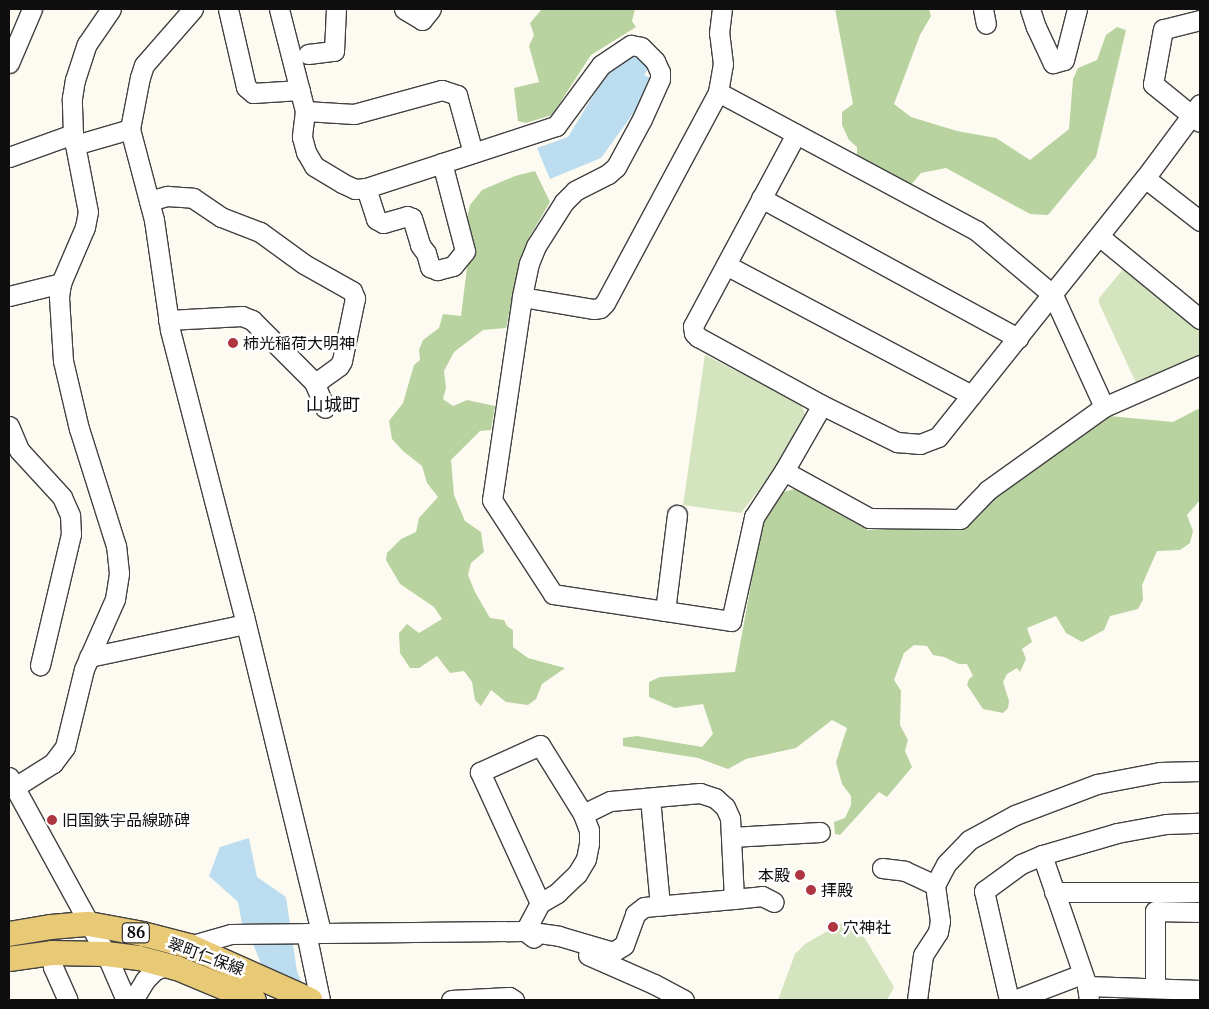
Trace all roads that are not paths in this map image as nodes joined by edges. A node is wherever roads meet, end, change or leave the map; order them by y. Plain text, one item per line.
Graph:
1 (32, 9) edge
2 (111, 9) edge
3 (193, 9) edge
4 (228, 9) edge
5 (279, 9) edge
6 (336, 9) edge
7 (404, 9) edge
8 (431, 9) edge
9 (722, 9) edge
10 (1030, 9) edge
11 (1076, 9) edge
12 (1200, 20) edge
13 (308, 54) dead end
14 (9, 63) edge
15 (300, 90) junction
16 (718, 92) junction
17 (306, 111) junction
18 (1197, 114) edge
19 (130, 129) junction
20 (796, 134) junction
21 (74, 140) junction
22 (473, 153) junction
23 (9, 158) edge
24 (442, 163) junction
25 (1145, 178) junction
26 (366, 188) junction
27 (761, 198) junction
28 (149, 201) junction
29 (1200, 221) edge
30 (1099, 236) junction
31 (726, 265) junction
32 (61, 283) junction
33 (1053, 295) junction
34 (9, 296) edge
35 (522, 297) junction
36 (1200, 319) edge
37 (168, 320) junction
38 (1018, 338) junction
39 (1200, 366) edge
40 (314, 382) junction
41 (972, 395) junction
42 (822, 404) junction
43 (1104, 407) junction
44 (325, 408) dead end
45 (9, 426) edge
46 (14, 451) edge
47 (784, 471) junction
48 (676, 515) dead end
49 (665, 611) junction
50 (246, 624) junction
51 (89, 657) junction
52 (40, 665) dead end
53 (1200, 771) edge
54 (12, 781) edge
55 (650, 798) junction
56 (583, 814) junction
57 (1200, 823) edge
58 (820, 832) dead end
59 (731, 837) junction
60 (1042, 855) junction
61 (882, 868) dead end
62 (935, 885) junction
63 (1054, 892) junction
64 (1200, 892) edge
65 (734, 899) junction
66 (774, 902) dead end
67 (540, 904) junction
68 (660, 906) junction
69 (1200, 912) edge
70 (89, 924) junction
71 (525, 931) junction
72 (309, 933) junction
73 (9, 934) edge
74 (189, 946) junction
75 (52, 953) junction
76 (106, 954) junction
77 (9, 959) edge
78 (177, 968) junction
79 (1086, 987) edge
80 (1155, 988) junction
81 (1200, 990) edge
82 (68, 1000) edge
83 (126, 1000) edge
84 (133, 1000) edge
85 (254, 1000) edge
86 (310, 1000) edge
87 (320, 1000) edge
88 (451, 1000) edge
89 (514, 1000) edge
90 (684, 1000) edge
91 (918, 1000) edge
92 (1009, 1000) edge
93 (1014, 1000) edge

1 - 14 street
2 - 21 street
3 - 19 street
4 - 15 street
5 - 15 street
6 - 13 street
7 - 8 street
9 - 16 street
10 - 11 street
12 - 18 street
15 - 17 street
16 - 20 street
16 - 35 street
17 - 22 street
17 - 26 street
18 - 25 street
19 - 21 street
19 - 28 street
20 - 27 street
20 - 33 street
21 - 23 street
21 - 32 street
22 - 24 street
22 - 35 street
24 - 26 street
24 - 26 street
25 - 29 street
25 - 30 street
27 - 31 street
27 - 38 street
28 - 37 street
28 - 40 street
30 - 33 street
30 - 36 street
31 - 41 street
31 - 42 street
32 - 34 street
32 - 51 street
33 - 38 street
33 - 43 street
35 - 49 street
37 - 40 street
37 - 50 street
38 - 41 street
39 - 43 street
40 - 44 street
41 - 42 street
42 - 47 street
43 - 47 street
45 - 46 street
46 - 52 street
47 - 49 street
48 - 49 street
50 - 51 street
50 - 72 street
51 - 54 street
53 - 62 street
54 - 70 street
55 - 56 street
55 - 59 street
55 - 68 street
56 - 67 street
56 - 67 street
57 - 60 street
58 - 59 street
59 - 65 street
60 - 63 street
60 - 92 street
61 - 62 street
62 - 91 street
63 - 64 street
63 - 79 street
65 - 66 street
65 - 68 street
67 - 71 street
68 - 71 street
69 - 80 street
70 - 73 main road, 翠町仁保線 / 86
70 - 74 main road, 翠町仁保線 / 86
70 - 76 street
71 - 72 street
71 - 90 street
72 - 74 street
72 - 87 street
74 - 86 main road, 翠町仁保線 / 86
75 - 76 main road, 翠町仁保線 / 86
75 - 77 main road, 翠町仁保線 / 86
75 - 82 street
76 - 78 main road, 翠町仁保線 / 86
76 - 83 street
78 - 84 street
78 - 85 main road, 翠町仁保線 / 86
79 - 80 street
79 - 93 street
80 - 81 street
88 - 89 street

